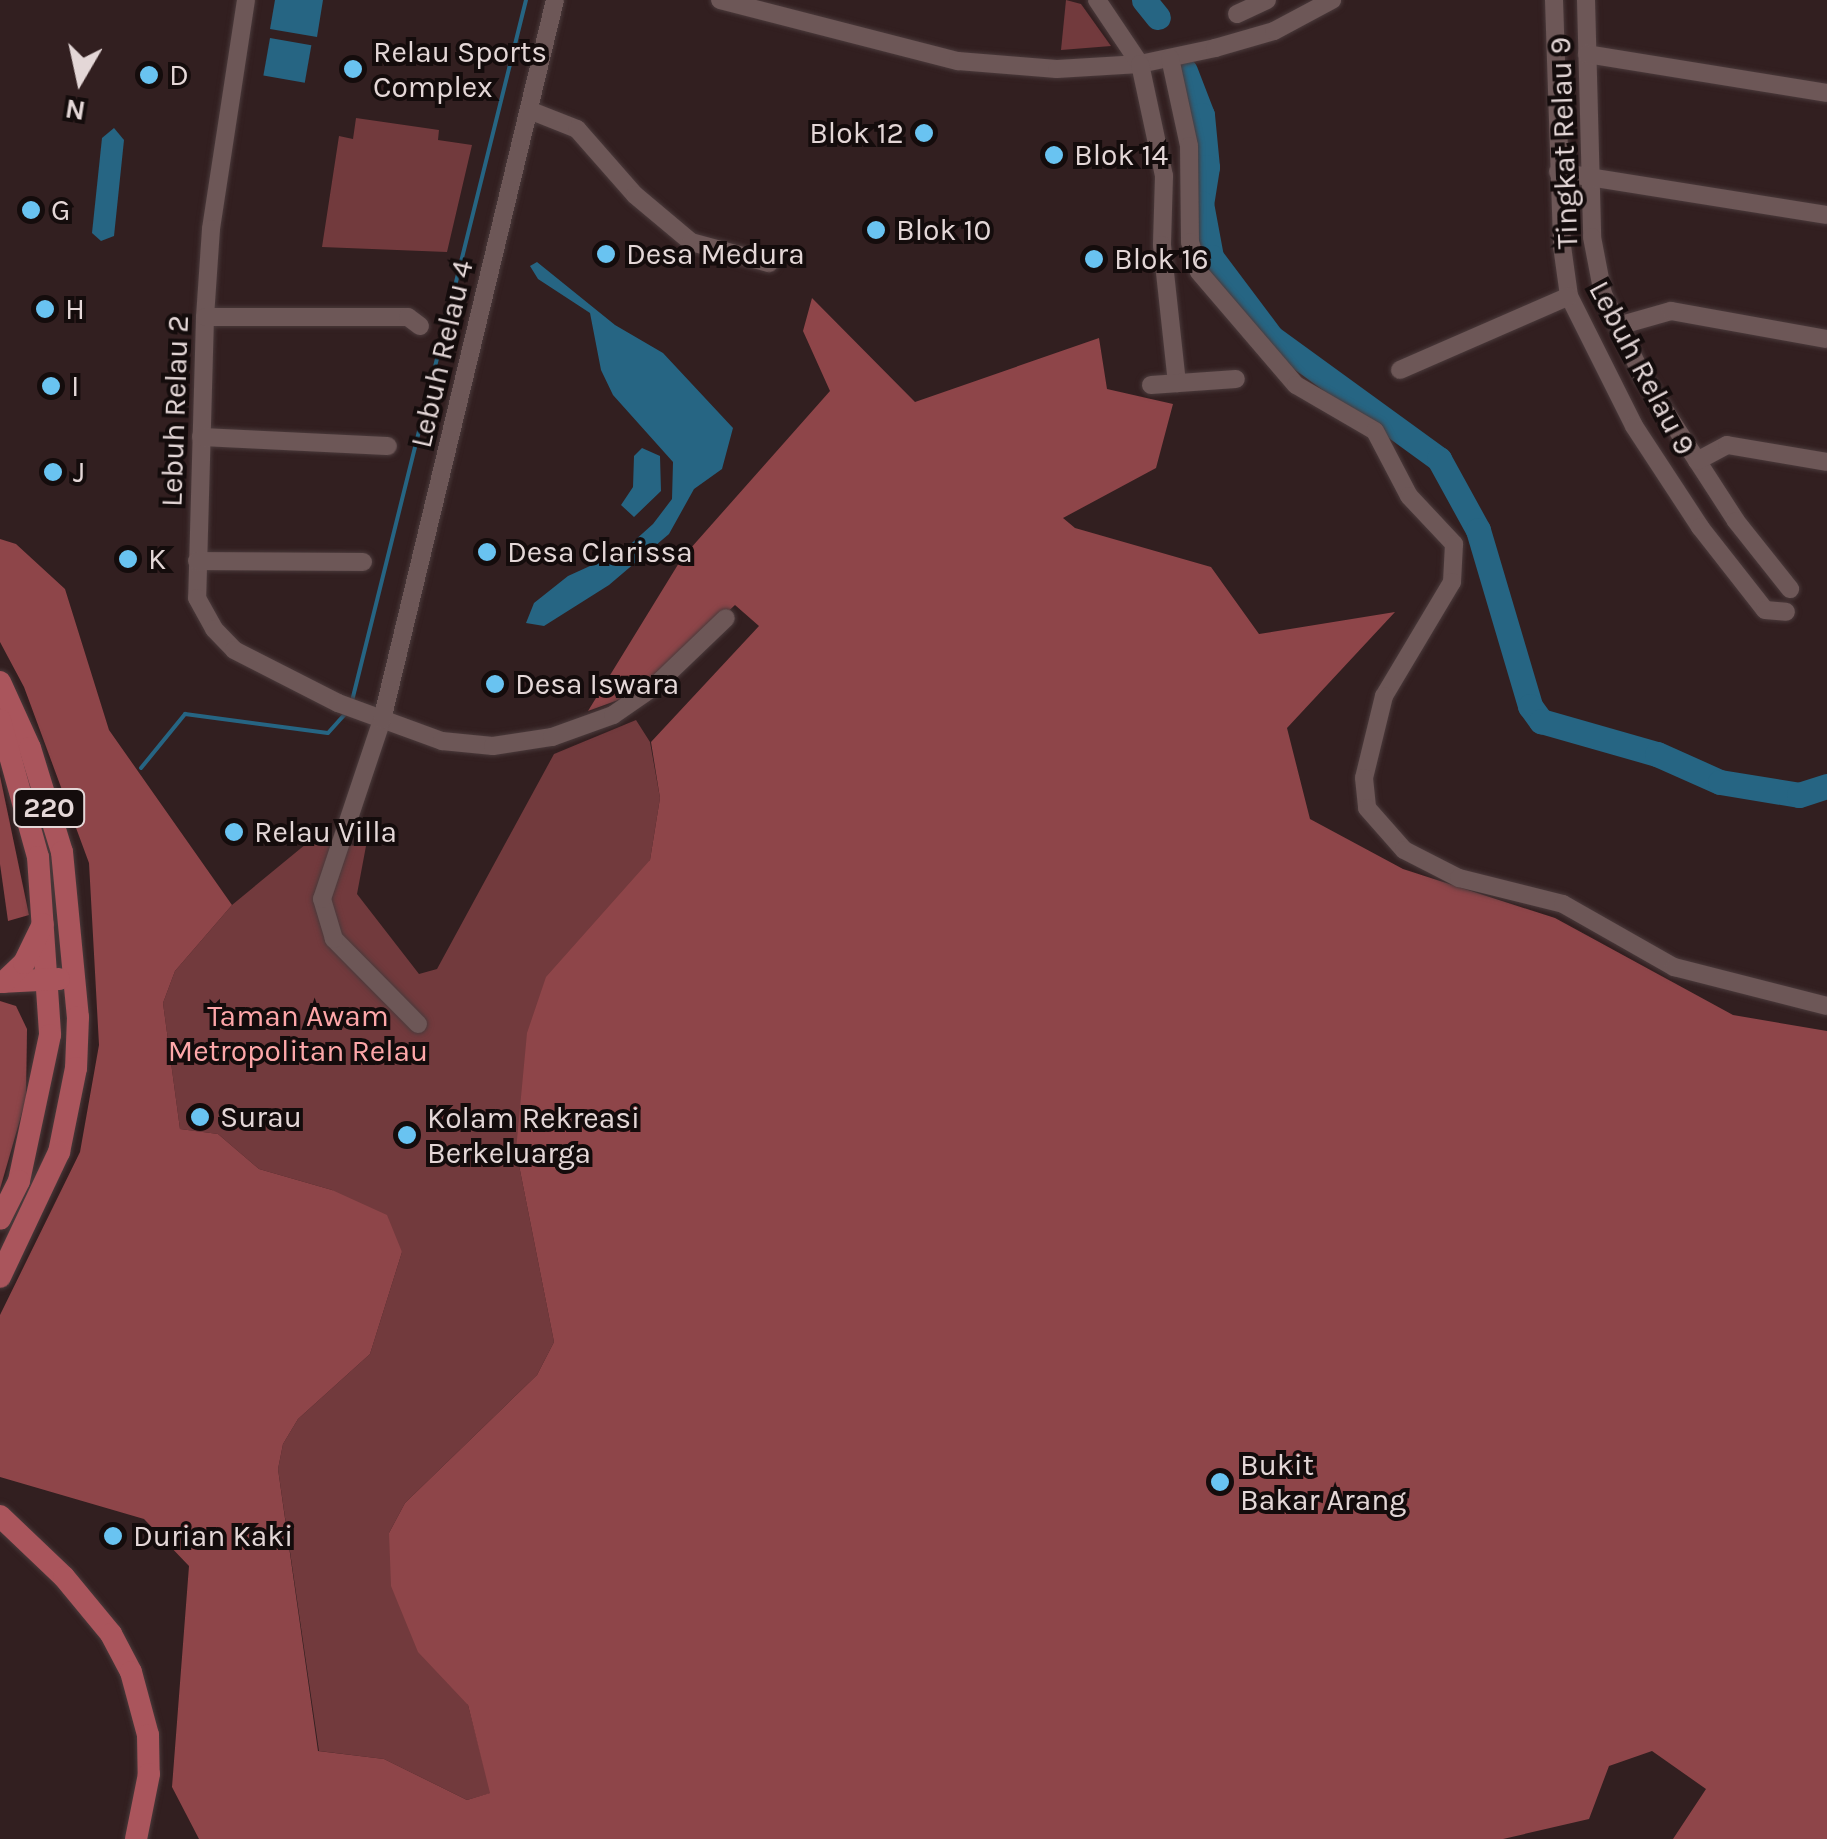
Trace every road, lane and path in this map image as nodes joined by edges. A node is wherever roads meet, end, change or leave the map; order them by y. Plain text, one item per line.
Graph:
1 (246, 0) edge
2 (555, 0) edge
3 (720, 0) edge
4 (1097, 0) edge
5 (1265, 0) edge
6 (1332, 0) edge
7 (1554, 0) edge
8 (1586, 0) edge
9 (1236, 14) dead end
10 (1274, 31) junction
11 (1588, 54) junction
12 (1170, 58) junction
13 (1140, 64) junction
14 (1827, 93) edge
15 (529, 110) junction
16 (1558, 172) junction
17 (1590, 177) junction
18 (1827, 215) edge
19 (769, 264) dead end
20 (1570, 296) junction
21 (205, 317) junction
22 (420, 326) dead end
23 (1618, 326) junction
24 (1827, 339) edge
25 (1400, 370) dead end
26 (1236, 378) dead end
27 (1177, 383) junction
28 (1151, 385) dead end
29 (200, 437) junction
30 (388, 446) dead end
31 (1697, 461) junction
32 (1827, 462) edge
33 (197, 561) junction
34 (363, 562) dead end
35 (1790, 588) dead end
36 (1786, 612) dead end
37 (726, 618) dead end
38 (0, 682) edge
39 (0, 720) edge
40 (382, 720) junction
41 (45, 919) junction
42 (72, 940) junction
43 (48, 976) junction
44 (2, 982) edge
45 (1827, 1006) edge
46 (78, 1018) junction
47 (418, 1024) dead end
48 (50, 1035) junction
49 (0, 1219) edge
50 (0, 1277) edge
51 (0, 1516) edge
52 (136, 1839) edge

1 - 21 street, Lebuh Relau 2
2 - 15 street, Lebuh Relau 4
3 - 13 street
4 - 13 street
5 - 9 street
5 - 10 street
6 - 10 street
7 - 16 street, Lebuh Relau 9
8 - 11 street, Tingkat Relau 9
10 - 12 street
11 - 14 street
11 - 17 street, Tingkat Relau 9
12 - 13 street
12 - 45 street
13 - 27 street
15 - 19 street
15 - 40 street, Lebuh Relau 4
16 - 17 street
16 - 20 street, Lebuh Relau 9
17 - 18 street
17 - 23 street, Tingkat Relau 9
20 - 25 street
20 - 36 street, Lebuh Relau 9
21 - 22 street
21 - 29 street, Lebuh Relau 2
23 - 24 street
23 - 31 street, Tingkat Relau 9
26 - 27 street
27 - 28 street
29 - 30 street
29 - 33 street, Lebuh Relau 2
31 - 32 street
31 - 35 street, Tingkat Relau 9
33 - 34 street
33 - 40 street, Lebuh Relau 2
37 - 40 street, Lebuh Relau 2
38 - 42 main road, 220
39 - 41 main road, 220
40 - 47 street, Lebuh Relau 4
41 - 43 main road, 220
41 - 44 main road
42 - 43 main road
42 - 46 main road, 220
43 - 44 main road
43 - 46 main road
43 - 48 main road, 220
44 - 48 main road
46 - 50 main road, 220
48 - 49 main road, 220
51 - 52 main road

